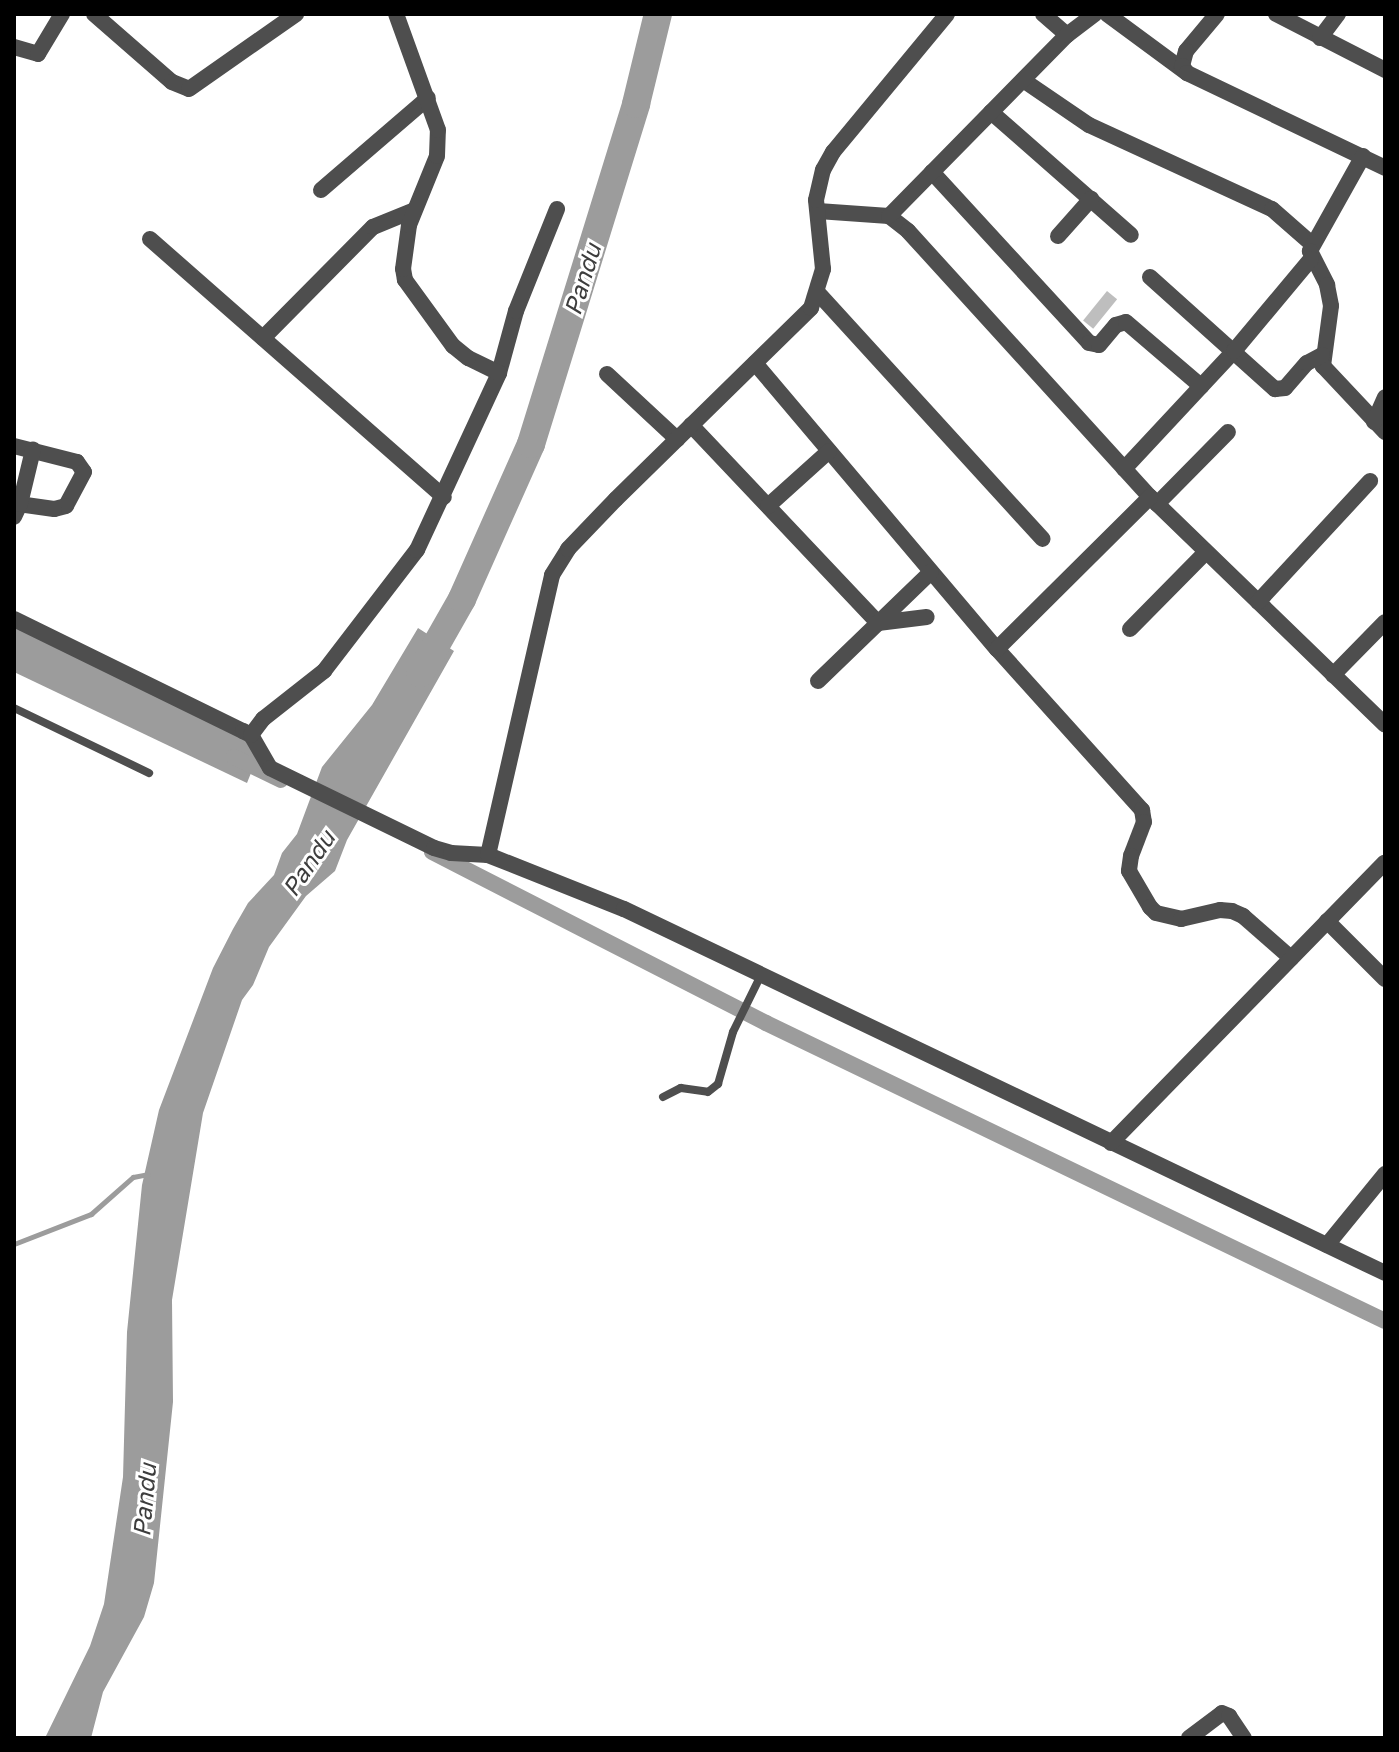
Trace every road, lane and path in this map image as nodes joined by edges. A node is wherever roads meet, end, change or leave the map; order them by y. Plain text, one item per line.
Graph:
1 (62, 14) edge
2 (94, 14) edge
3 (296, 14) edge
4 (396, 14) edge
5 (947, 14) edge
6 (1043, 14) edge
7 (1095, 14) edge
8 (1107, 14) edge
9 (1217, 14) edge
10 (1276, 14) edge
11 (1338, 14) edge
12 (1067, 35) junction
13 (1320, 38) junction
14 (14, 47) edge
15 (1385, 70) edge
16 (1187, 73) junction
17 (1023, 80) junction
18 (428, 98) junction
19 (991, 112) junction
20 (1363, 156) junction
21 (1385, 168) edge
22 (932, 172) junction
23 (321, 190) dead end
24 (1091, 199) junction
25 (557, 209) dead end
26 (412, 211) junction
27 (818, 211) junction
28 (889, 216) junction
29 (1131, 235) dead end
30 (1058, 236) dead end
31 (150, 239) dead end
32 (1312, 251) junction
33 (1150, 277) dead end
34 (818, 293) junction
35 (263, 338) junction
36 (1234, 351) junction
37 (1322, 355) junction
38 (755, 363) junction
39 (499, 373) junction
40 (607, 374) dead end
41 (1201, 386) junction
42 (1385, 397) edge
43 (691, 425) junction
44 (1380, 427) edge
45 (1228, 432) dead end
46 (677, 439) junction
47 (14, 446) edge
48 (33, 450) junction
49 (829, 451) junction
50 (1124, 469) junction
51 (1370, 481) dead end
52 (444, 497) junction
53 (1153, 500) junction
54 (768, 506) junction
55 (17, 511) edge
56 (1043, 539) dead end
57 (1206, 552) junction
58 (931, 572) junction
59 (1258, 602) junction
60 (927, 617) dead end
61 (14, 619) edge
62 (1385, 622) edge
63 (878, 623) junction
64 (1130, 629) dead end
65 (997, 649) junction
66 (1333, 675) junction
67 (818, 681) dead end
68 (14, 708) edge
69 (1385, 725) edge
70 (251, 735) junction
71 (149, 773) dead end
72 (488, 855) junction
73 (1385, 862) edge
74 (1327, 921) junction
75 (1291, 958) junction
76 (1385, 979) edge
77 (758, 981) junction
78 (663, 1097) dead end
79 (1111, 1143) junction
80 (1385, 1174) edge
81 (1327, 1245) junction
82 (1385, 1273) edge
83 (1189, 1738) edge
84 (1244, 1738) edge

1 - 14 street
2 - 3 street
4 - 18 street
5 - 27 street
6 - 12 street
7 - 12 street
8 - 16 street
9 - 16 street
10 - 13 street
11 - 13 street
12 - 17 street
13 - 15 street
16 - 20 street
17 - 19 street
17 - 32 street
18 - 23 street
18 - 26 street
19 - 22 street
19 - 24 street
20 - 21 street
20 - 32 street
22 - 28 street
22 - 41 street
24 - 29 street
24 - 30 street
25 - 39 street
26 - 35 street
26 - 39 street
27 - 28 street
27 - 34 street
28 - 50 street
31 - 35 street
32 - 36 street
32 - 37 street
33 - 36 street
34 - 38 street
34 - 56 street
35 - 52 street
36 - 37 street
36 - 41 street
37 - 44 street
38 - 43 street
38 - 49 street
39 - 52 street
40 - 46 street
41 - 50 street
42 - 44 street
43 - 46 street
43 - 54 street
45 - 53 street
46 - 72 street
47 - 48 street
48 - 55 street
48 - 55 street
49 - 54 street
49 - 58 street
50 - 53 street
51 - 59 street
52 - 70 street
53 - 57 street
53 - 65 street
54 - 63 street
57 - 59 street
57 - 64 street
58 - 63 street
58 - 65 street
59 - 66 street
60 - 63 street
61 - 70 street
62 - 66 street
63 - 67 street
65 - 75 street
66 - 69 street
68 - 71 lane
70 - 72 street
72 - 77 street
73 - 74 street
74 - 75 street
74 - 76 street
75 - 79 street
77 - 78 lane
77 - 79 street
79 - 81 street
80 - 81 street
81 - 82 street
83 - 84 street

